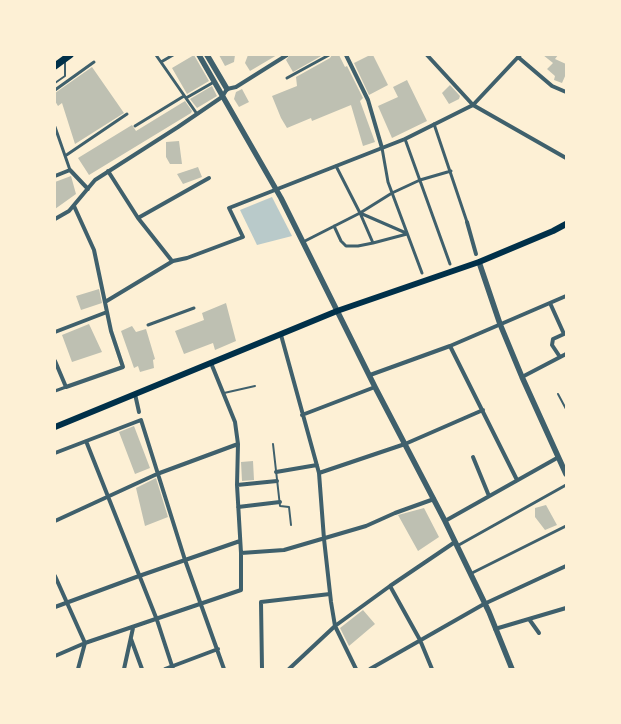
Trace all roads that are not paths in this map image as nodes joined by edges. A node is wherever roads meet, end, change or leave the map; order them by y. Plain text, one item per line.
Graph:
1 (156, 55) edge
2 (173, 55) edge
3 (199, 55) edge
4 (207, 55) edge
5 (286, 55) edge
6 (329, 55) edge
7 (346, 55) edge
8 (427, 55) edge
9 (518, 56) edge
10 (68, 57) edge
11 (94, 62) dead end
12 (161, 62) junction
13 (55, 66) edge
14 (287, 78) dead end
15 (214, 82) junction
16 (55, 83) edge
17 (227, 89) junction
18 (55, 90) edge
19 (566, 92) edge
20 (222, 96) junction
21 (185, 97) junction
22 (473, 105) junction
23 (127, 114) dead end
24 (197, 114) junction
25 (434, 124) junction
26 (135, 126) dead end
27 (55, 127) edge
28 (405, 139) junction
29 (382, 148) junction
30 (65, 156) junction
31 (566, 158) edge
32 (336, 166) junction
33 (70, 170) junction
34 (108, 171) junction
35 (451, 171) junction
36 (55, 176) edge
37 (209, 178) dead end
38 (420, 180) junction
39 (88, 189) junction
40 (275, 189) junction
41 (392, 193) junction
42 (74, 206) junction
43 (360, 213) junction
44 (138, 218) junction
45 (55, 219) edge
46 (467, 222) joint
47 (566, 224) edge
48 (334, 226) junction
49 (407, 234) junction
50 (303, 242) junction
51 (373, 243) junction
52 (476, 254) dead end
53 (172, 261) junction
54 (480, 262) junction
55 (450, 264) dead end
56 (422, 273) dead end
57 (566, 296) edge
58 (105, 302) junction
59 (550, 303) junction
60 (194, 308) dead end
61 (337, 311) junction
62 (107, 312) junction
63 (500, 324) junction
64 (148, 325) dead end
65 (55, 332) edge
66 (281, 335) junction
67 (450, 346) junction
68 (566, 354) edge
69 (560, 357) junction
70 (55, 361) edge
71 (211, 363) junction
72 (370, 375) junction
73 (522, 377) junction
74 (255, 386) dead end
75 (66, 387) junction
76 (375, 387) junction
77 (55, 391) edge
78 (224, 393) junction
79 (134, 394) junction
80 (558, 394) dead end
81 (566, 409) edge
82 (483, 410) junction
83 (139, 412) dead end
84 (302, 415) junction
85 (55, 427) edge
86 (86, 441) junction
87 (238, 444) junction
88 (273, 444) dead end
89 (404, 444) junction
90 (55, 453) edge
91 (473, 457) dead end
92 (557, 458) junction
93 (317, 465) junction
94 (276, 472) junction
95 (319, 473) junction
96 (157, 474) junction
97 (566, 474) edge
98 (517, 480) junction
99 (277, 481) junction
100 (236, 485) junction
101 (566, 485) edge
102 (108, 496) junction
103 (488, 496) junction
104 (434, 499) junction
105 (280, 502) junction
106 (238, 507) junction
107 (55, 521) edge
108 (445, 521) junction
109 (292, 525) dead end
110 (566, 526) edge
111 (324, 539) junction
112 (240, 541) junction
113 (456, 544) junction
114 (241, 553) junction
115 (184, 560) junction
116 (566, 566) edge
117 (470, 574) junction
118 (55, 576) edge
119 (139, 576) junction
120 (390, 586) junction
121 (330, 594) junction
122 (67, 602) junction
123 (201, 604) junction
124 (484, 604) junction
125 (55, 607) edge
126 (566, 608) edge
127 (530, 619) junction
128 (157, 620) junction
129 (335, 626) junction
130 (134, 628) junction
131 (496, 629) junction
132 (539, 633) dead end
133 (131, 638) junction
134 (420, 640) junction
135 (85, 643) junction
136 (218, 649) junction
137 (55, 656) edge
138 (173, 668) edge
139 (78, 669) edge
140 (124, 669) edge
141 (142, 669) edge
142 (165, 669) edge
143 (224, 669) edge
144 (262, 669) edge
145 (288, 669) edge
146 (356, 669) edge
147 (370, 669) edge
148 (432, 669) edge
149 (511, 669) edge

1 - 12 street
2 - 12 street
3 - 15 street
4 - 17 street
5 - 17 street
6 - 14 street
7 - 29 street
8 - 22 street
9 - 19 street
9 - 22 street
10 - 13 main road
10 - 16 lane
11 - 18 street
12 - 21 street
15 - 20 street
15 - 21 street
17 - 20 street
20 - 24 street
20 - 40 street
21 - 24 street
21 - 26 street
22 - 25 street
22 - 31 street
23 - 30 street
24 - 34 street
25 - 28 street
25 - 35 street
27 - 30 street
28 - 29 street
28 - 38 street
29 - 32 street
29 - 41 street
30 - 33 street
32 - 40 street
32 - 43 street
33 - 36 street
33 - 39 street
34 - 39 street
34 - 44 street
35 - 38 street
35 - 46 street
37 - 44 street
38 - 41 street
38 - 55 street
39 - 42 street
40 - 50 street
40 - 53 street
41 - 43 street
41 - 49 street
42 - 45 street
42 - 58 street
43 - 48 street
43 - 49 street
43 - 51 street
44 - 53 street
46 - 52 street
47 - 54 main road
48 - 50 street
48 - 51 street
49 - 51 street
49 - 56 street
50 - 61 street
53 - 58 street
54 - 61 main road
54 - 63 street
57 - 59 street
58 - 62 street
59 - 63 street
59 - 69 street
60 - 64 street
61 - 66 main road
61 - 72 street
62 - 65 street
62 - 75 street
63 - 67 street
63 - 73 street
66 - 71 main road
66 - 84 street
67 - 72 street
67 - 82 street
68 - 69 street
69 - 73 street
70 - 75 street
71 - 78 street
71 - 79 main road
72 - 76 street
73 - 92 street
74 - 78 lane
75 - 77 street
76 - 84 street
76 - 89 street
78 - 87 street
79 - 83 street
79 - 85 main road
80 - 81 lane
82 - 89 street
82 - 98 street
84 - 93 street
86 - 90 street
86 - 96 street
86 - 102 street
87 - 96 street
87 - 100 street
88 - 94 lane
89 - 95 street
89 - 104 street
91 - 103 street
92 - 97 street
92 - 98 street
93 - 94 street
93 - 95 street
94 - 99 lane
95 - 111 street
96 - 102 street
96 - 115 street
98 - 103 street
99 - 100 street
99 - 105 lane
100 - 106 street
101 - 113 street
102 - 107 street
102 - 119 street
103 - 108 street
104 - 108 street
104 - 111 street
105 - 106 street
105 - 109 lane
106 - 112 street
108 - 113 street
110 - 117 street
111 - 114 street
111 - 121 street
112 - 114 street
112 - 115 street
113 - 117 street
113 - 120 street
114 - 123 street
115 - 119 street
115 - 123 street
116 - 124 street
117 - 124 street
118 - 122 street
119 - 122 street
119 - 128 street
120 - 129 street
120 - 134 street
121 - 129 street
121 - 144 street
122 - 125 street
122 - 135 street
123 - 128 street
123 - 136 street
124 - 131 street
124 - 134 street
126 - 127 street
127 - 131 street
127 - 132 street
128 - 130 street
128 - 138 street
129 - 145 street
129 - 146 street
130 - 133 street
130 - 135 street
131 - 149 street
133 - 140 street
133 - 141 street
134 - 147 street
134 - 148 street
135 - 137 street
135 - 139 street
136 - 138 street
136 - 143 street
138 - 142 street

